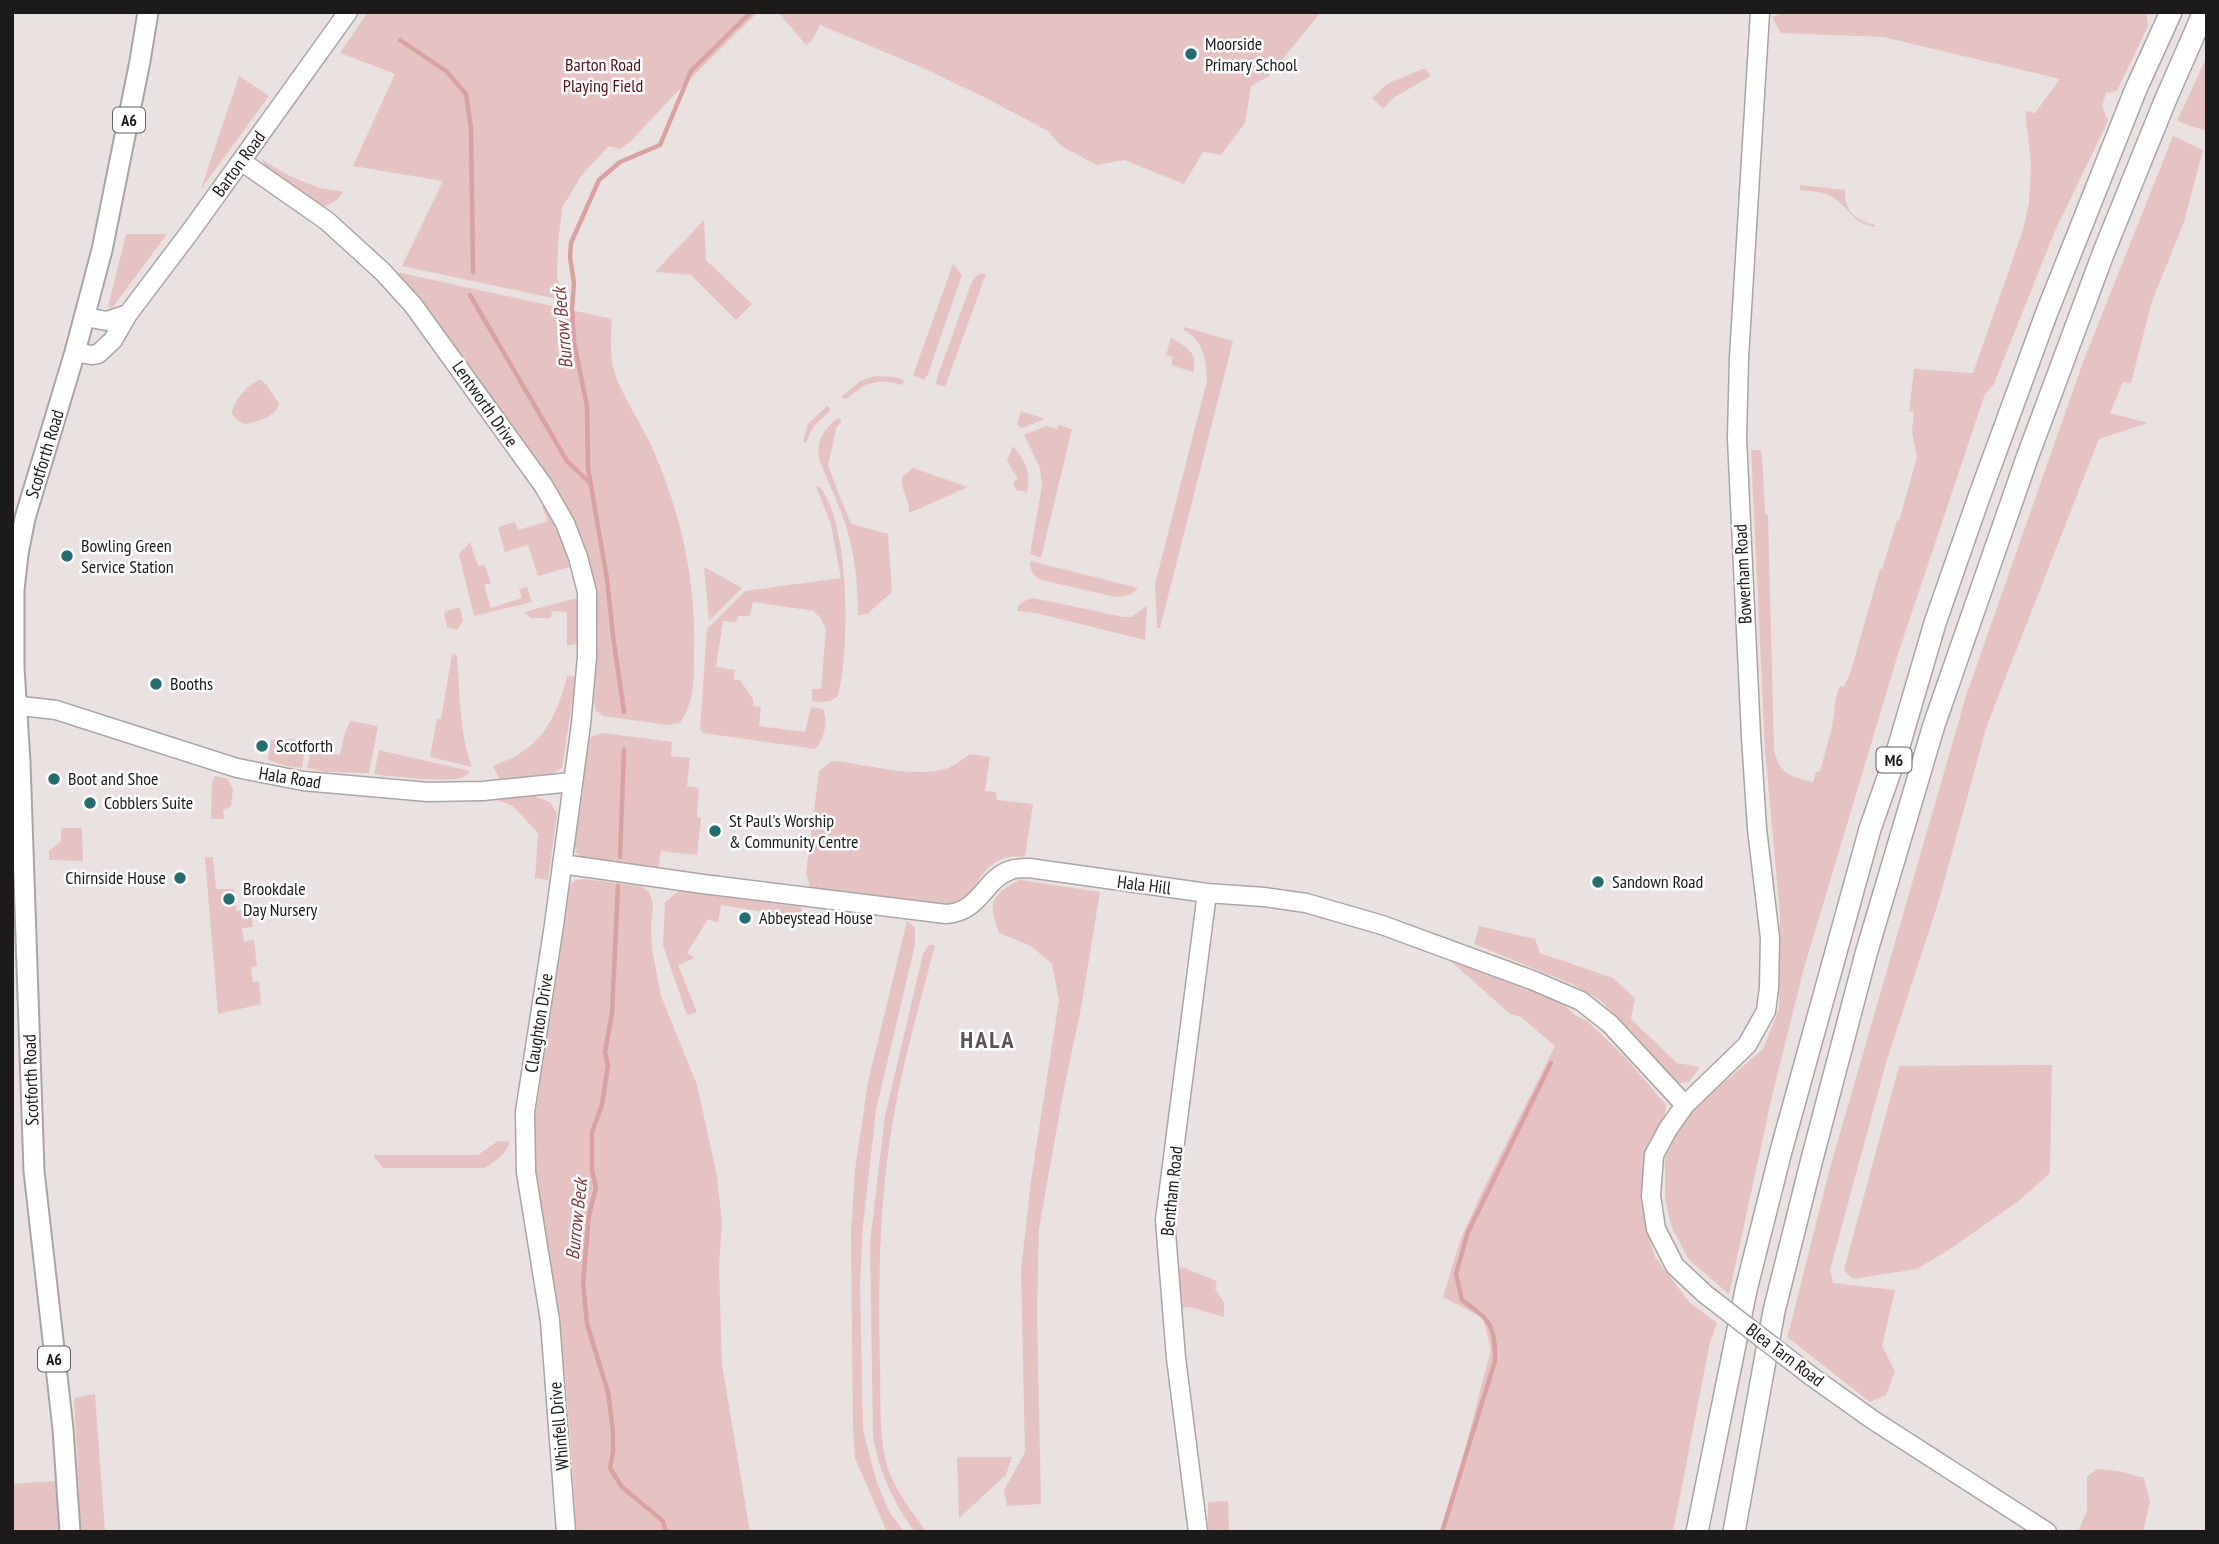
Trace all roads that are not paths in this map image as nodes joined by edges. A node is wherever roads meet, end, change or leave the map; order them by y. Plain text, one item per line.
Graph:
1 (148, 12) edge
2 (348, 12) edge
3 (1760, 12) edge
4 (2171, 12) edge
5 (2204, 12) edge
6 (241, 161) junction
7 (128, 314) junction
8 (85, 317) junction
9 (75, 352) junction
10 (14, 705) edge
11 (581, 724) joint
12 (572, 782) junction
13 (562, 864) junction
14 (1207, 893) junction
15 (1685, 1105) junction
16 (550, 1321) joint
17 (70, 1532) edge
18 (566, 1532) edge
19 (1198, 1532) edge
20 (1697, 1532) edge
21 (1734, 1532) edge
22 (2047, 1532) edge

1 - 8 main road, Scotforth Road / A6
2 - 6 street, Barton Road
3 - 15 street, Bowerham Road
4 - 20 highway, M6
5 - 21 highway, M6
6 - 7 street, Barton Road
6 - 11 street, Lentworth Drive
7 - 8 street
7 - 9 street, Barton Road
8 - 9 main road, Scotforth Road / A6
9 - 10 main road, Scotforth Road / A6
10 - 12 street, Hala Road
10 - 17 main road, Scotforth Road / A6
11 - 12 street, Claughton Drive
12 - 13 street, Claughton Drive
13 - 14 street, Hala Hill
13 - 16 street, Claughton Drive
14 - 15 street, Hala Hill
14 - 19 street, Bentham Road
15 - 22 street, Blea Tarn Road, bridge
16 - 18 street, Whinfell Drive

